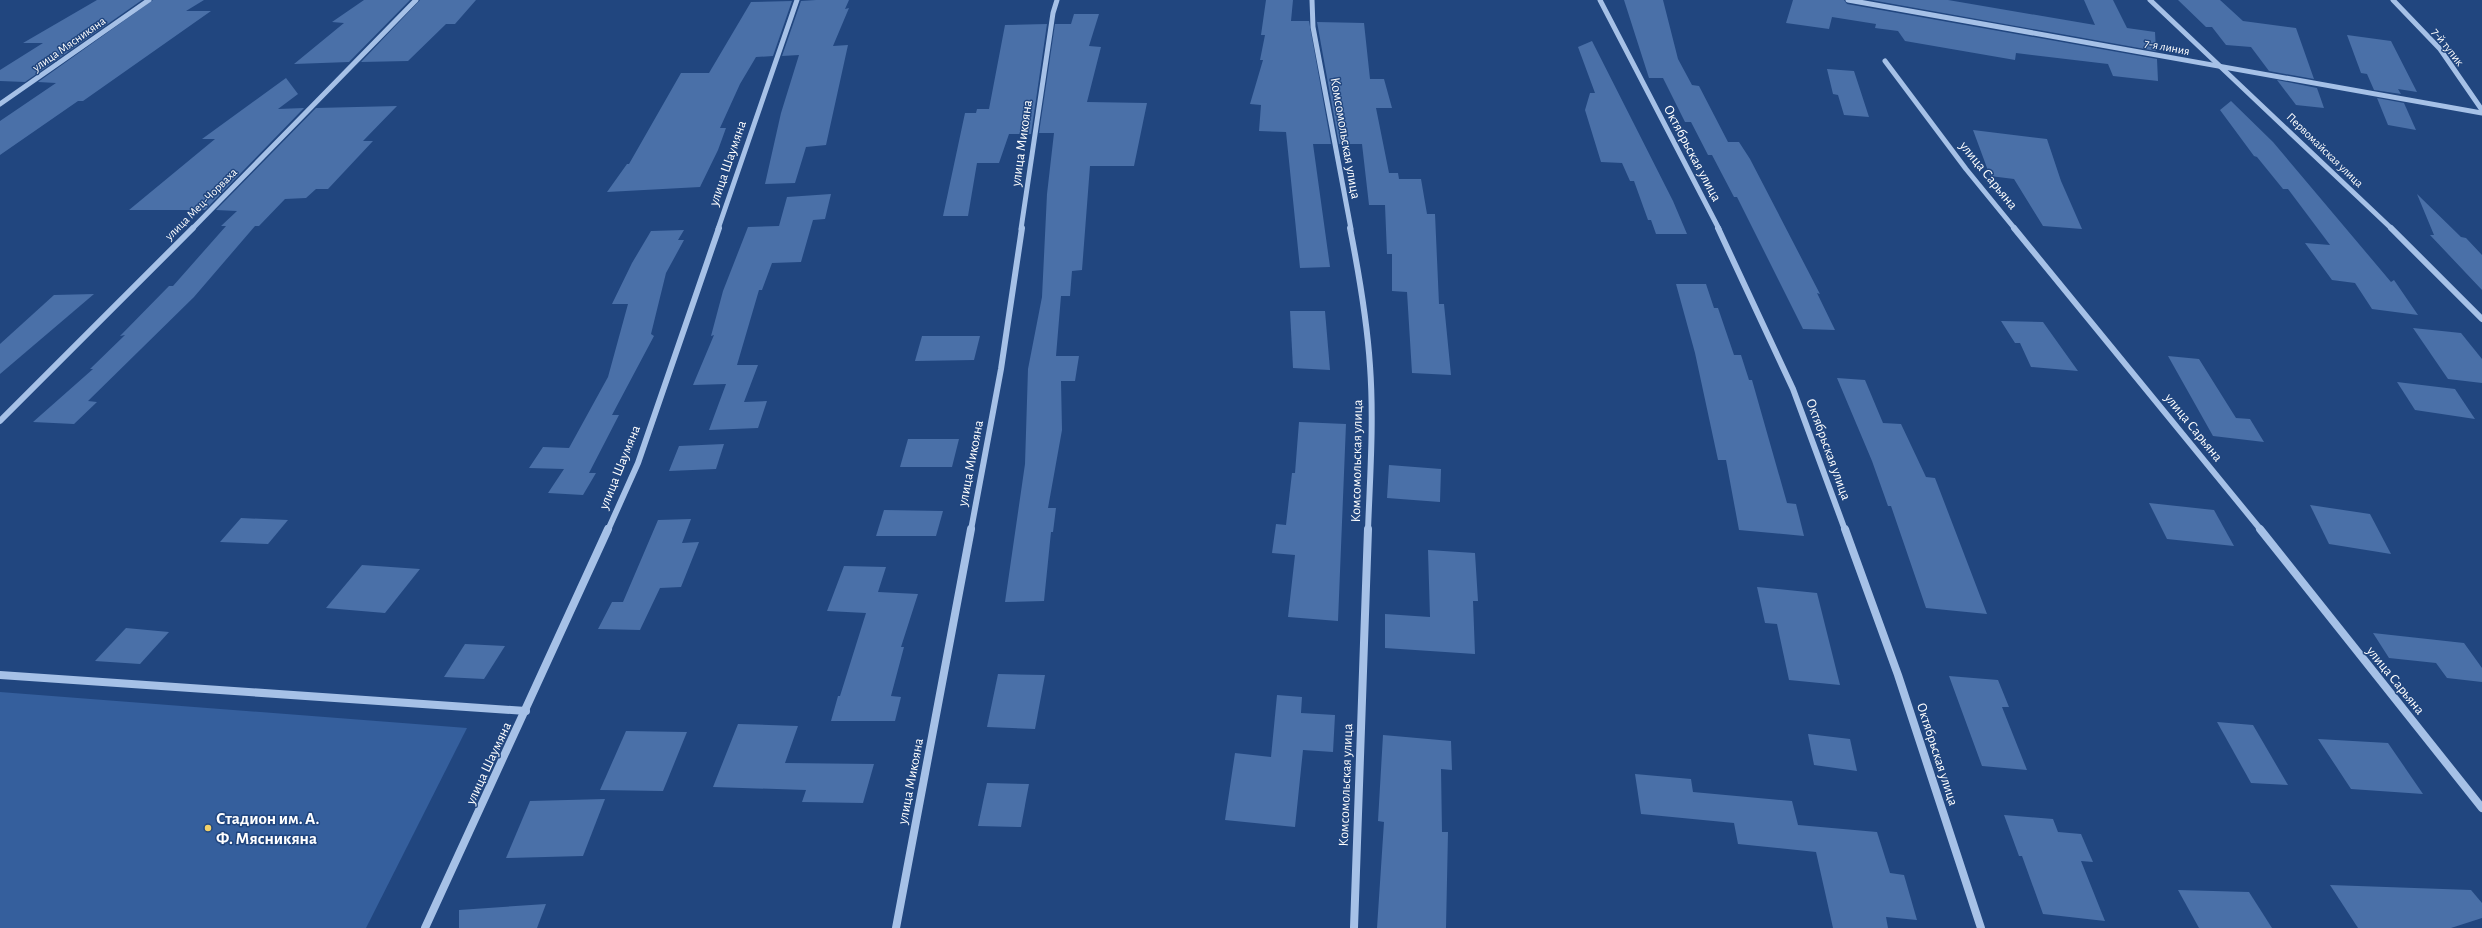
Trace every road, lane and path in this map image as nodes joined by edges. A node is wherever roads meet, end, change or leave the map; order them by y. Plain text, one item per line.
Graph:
1 (149, 0) edge
2 (416, 0) edge
3 (797, 0) edge
4 (1057, 0) edge
5 (1312, 0) edge
6 (1600, 0) edge
7 (1848, 0) edge
8 (2150, 0) edge
9 (2393, 0) edge
10 (1885, 61) dead end
11 (2225, 68) junction
12 (0, 104) edge
13 (2482, 111) edge
14 (2482, 319) edge
15 (0, 421) edge
16 (0, 675) edge
17 (526, 711) junction
18 (2482, 808) edge
19 (425, 928) edge
20 (896, 928) edge
21 (1354, 928) edge
22 (1981, 928) edge

1 - 12 street, улица Мясникяна
2 - 15 street, улица Мец-Чорваха
3 - 17 street, улица Шаумяна
4 - 20 street, улица Микояна
5 - 21 street, Комсомольская улица
6 - 22 street, Октябрьская улица
7 - 11 street, 7-я линия
8 - 11 street, Первомайская улица
9 - 13 street, 7-й тупик
10 - 18 street, улица Сарьяна
11 - 13 street, 7-я линия
11 - 14 street, Первомайская улица
16 - 17 street
17 - 19 street, улица Шаумяна

